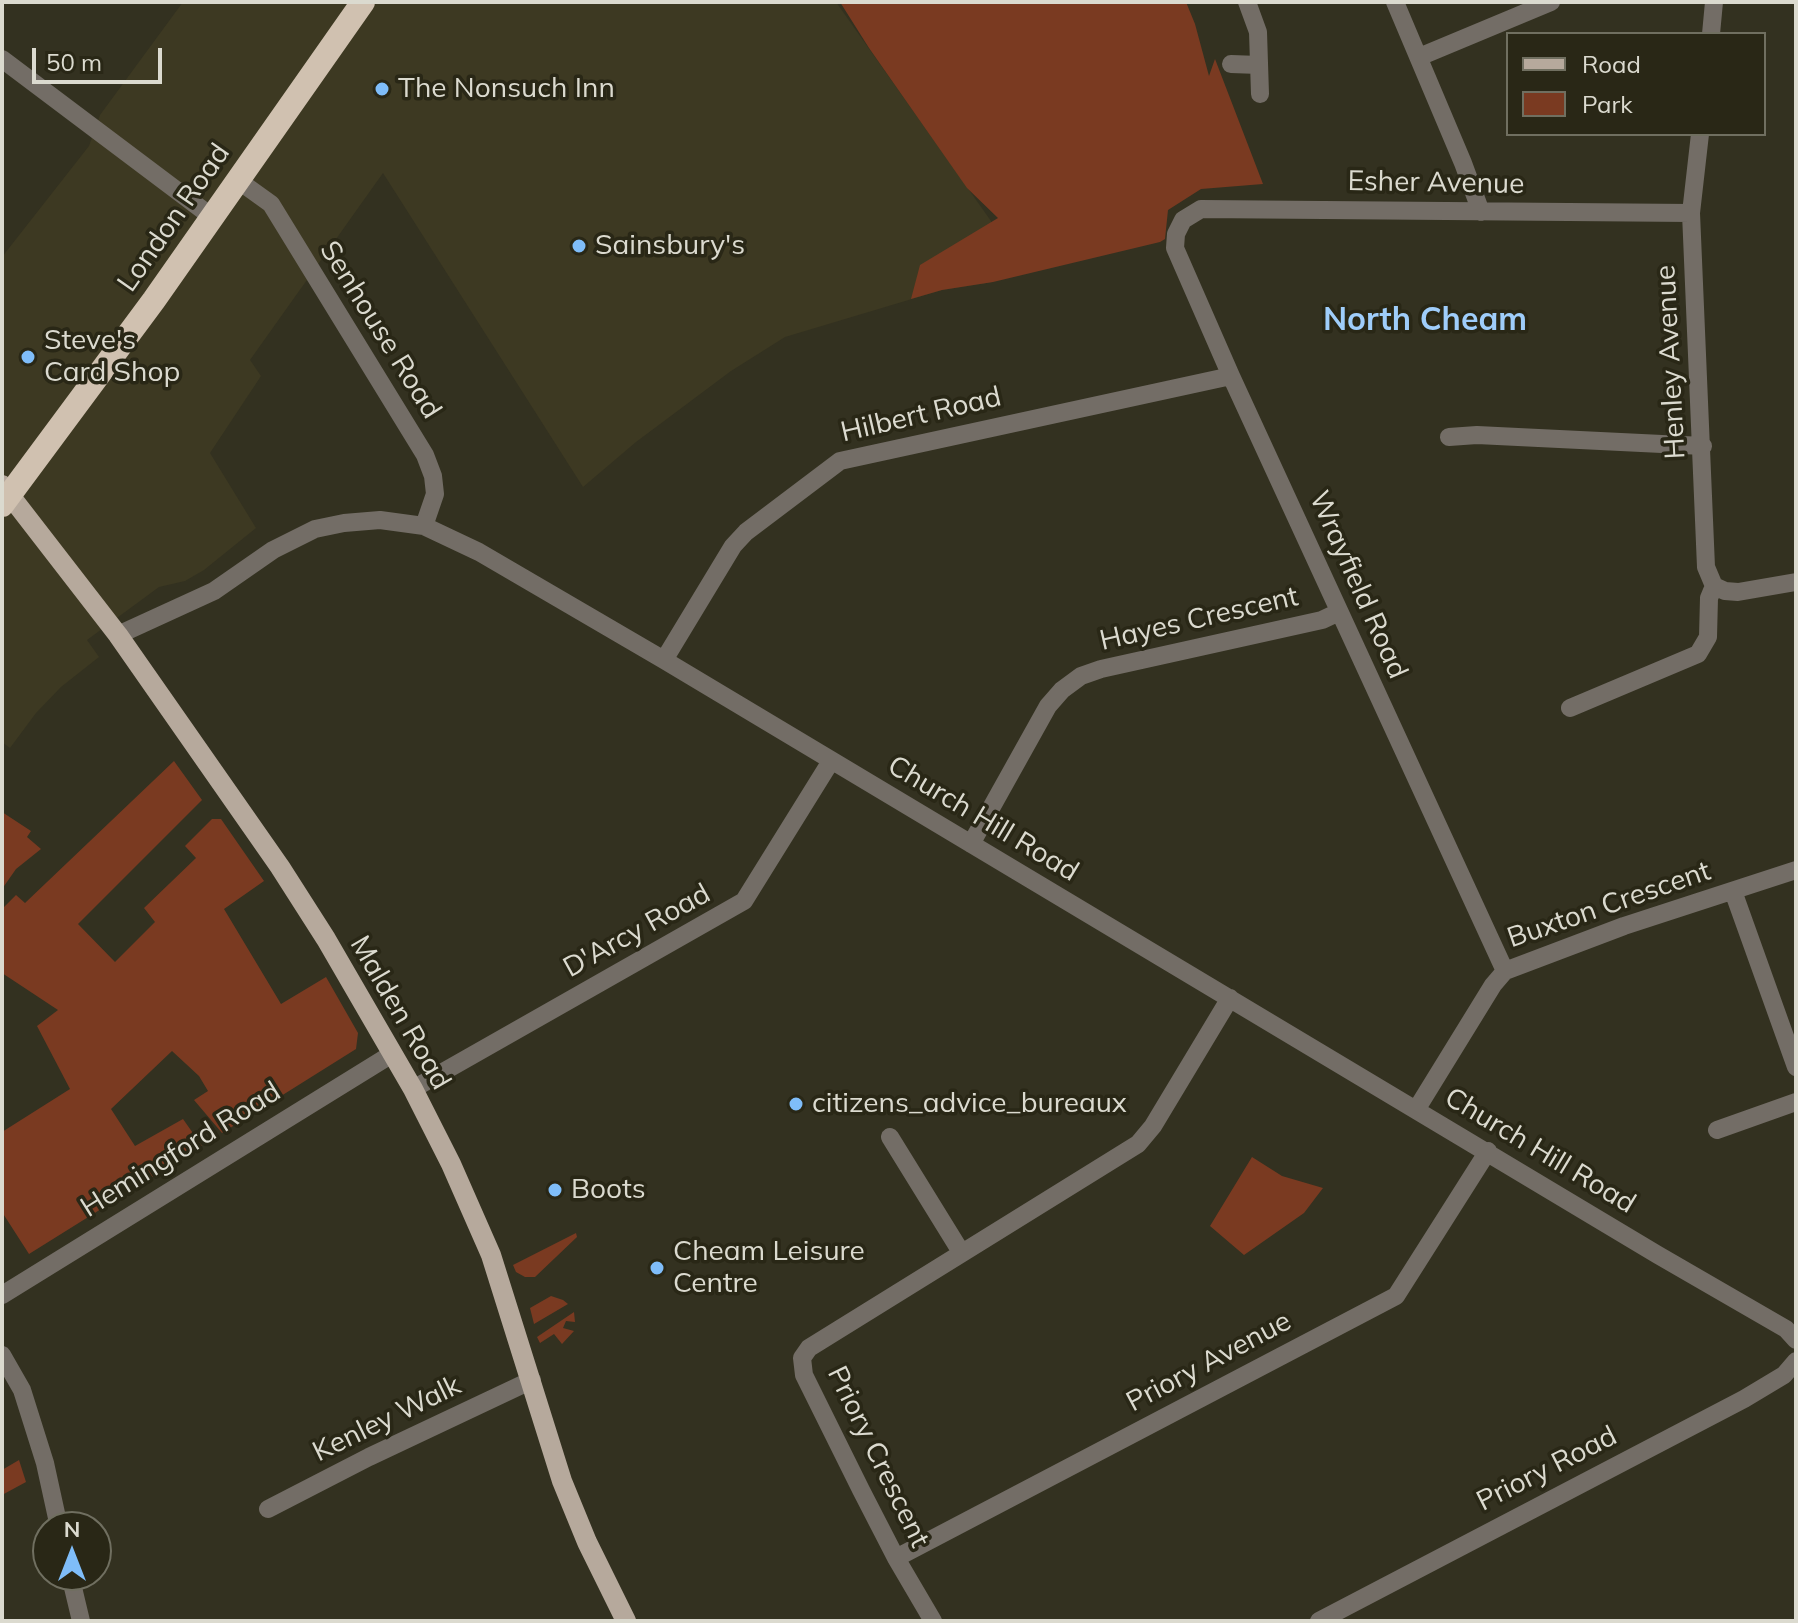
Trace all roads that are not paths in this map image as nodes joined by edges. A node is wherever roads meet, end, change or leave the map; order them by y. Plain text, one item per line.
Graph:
1 (363, 2) edge
2 (1247, 2) edge
3 (1395, 2) edge
4 (1551, 2) edge
5 (1714, 2) edge
6 (1711, 32) edge
7 (1419, 57) junction
8 (2, 59) edge
9 (1231, 64) dead end
10 (1259, 65) junction
11 (1260, 94) dead end
12 (1700, 136) edge
13 (239, 181) junction
14 (1481, 212) junction
15 (1691, 213) junction
16 (212, 217) junction
17 (1183, 220) joint
18 (1231, 376) junction
19 (1449, 437) dead end
20 (1703, 446) junction
21 (5, 494) edge
22 (424, 526) junction
23 (1796, 582) edge
24 (1714, 586) junction
25 (1339, 612) junction
26 (118, 635) junction
27 (664, 660) junction
28 (1570, 708) dead end
29 (831, 761) junction
30 (971, 844) junction
31 (1796, 870) edge
32 (1733, 891) junction
33 (1505, 971) junction
34 (1230, 998) junction
35 (392, 1054) junction
36 (1796, 1067) edge
37 (413, 1089) junction
38 (1796, 1102) edge
39 (1416, 1110) junction
40 (1717, 1130) dead end
41 (890, 1137) dead end
42 (1488, 1151) junction
43 (961, 1252) junction
44 (2, 1295) edge
45 (1796, 1340) edge
46 (2, 1355) edge
47 (1796, 1361) edge
48 (532, 1380) junction
49 (268, 1509) dead end
50 (56, 1511) edge
51 (896, 1558) junction
52 (74, 1591) edge
53 (620, 1619) edge
54 (81, 1621) edge
55 (933, 1621) edge
56 (1319, 1621) edge

1 - 13 highway, London Road
2 - 10 street
3 - 7 street
4 - 7 street
5 - 6 street
7 - 14 street
8 - 16 street
9 - 10 street
10 - 11 street
12 - 15 street, Henley Avenue
13 - 16 highway, London Road
13 - 22 street, Senhouse Road
14 - 15 street, Esher Avenue
14 - 17 street, Esher Avenue
15 - 20 street, Henley Avenue
16 - 21 highway, London Road
17 - 18 street, Wrayfield Road
18 - 25 street, Wrayfield Road
18 - 27 street, Hilbert Road
19 - 20 street
20 - 24 street, Henley Avenue
21 - 26 main road, Malden Road
22 - 26 street, Church Hill Road
22 - 27 street, Church Hill Road
23 - 24 street
24 - 28 street
25 - 30 street, Hayes Crescent
25 - 33 street, Wrayfield Road
26 - 35 main road, Malden Road
27 - 29 street, Church Hill Road
29 - 30 street, Church Hill Road
29 - 37 street, D'Arcy Road
30 - 34 street, Church Hill Road
31 - 32 street, Buxton Crescent
32 - 33 street, Buxton Crescent
32 - 36 street
33 - 39 street, Buxton Crescent
34 - 39 street, Church Hill Road
34 - 43 street, Priory Crescent
35 - 37 main road, Malden Road
35 - 44 street, Hemingford Road
37 - 48 main road, Malden Road
38 - 40 street
39 - 42 street, Church Hill Road
41 - 43 street
42 - 45 street, Church Hill Road
42 - 51 street, Priory Avenue
43 - 51 street, Priory Crescent
46 - 50 street
47 - 56 street, Priory Road
48 - 49 street, Kenley Walk
48 - 53 main road, Malden Road
51 - 55 street, Priory Crescent
52 - 54 street

